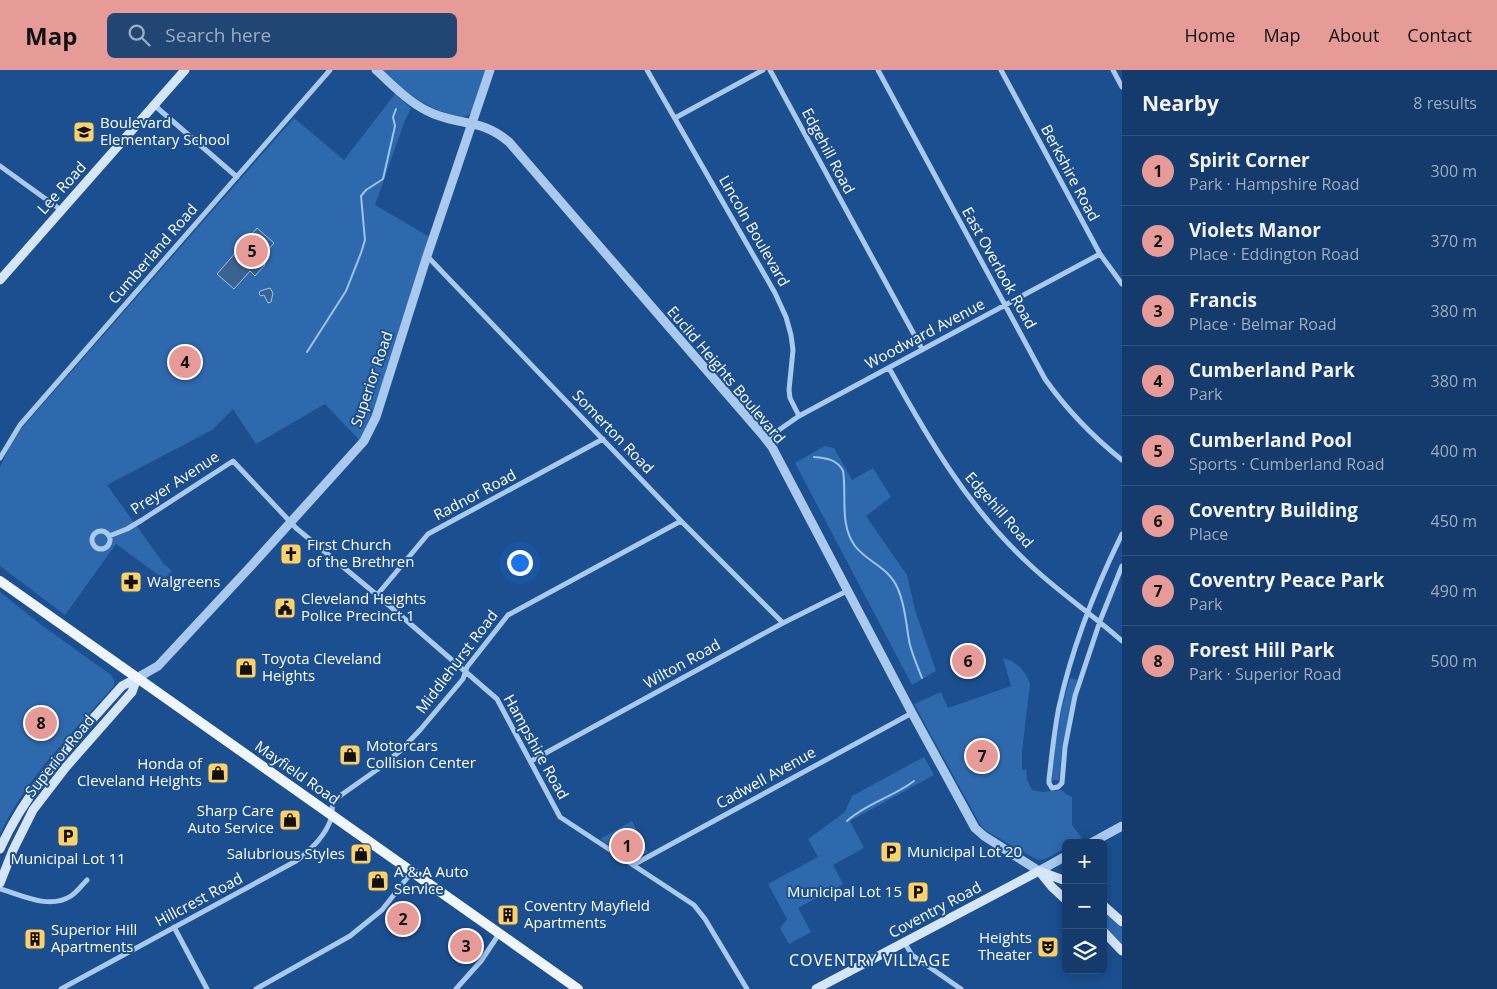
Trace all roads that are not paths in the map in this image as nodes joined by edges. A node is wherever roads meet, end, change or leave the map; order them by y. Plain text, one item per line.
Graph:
1 (185, 70) edge
2 (330, 70) edge
3 (376, 70) edge
4 (490, 70) edge
5 (647, 70) edge
6 (763, 70) edge
7 (770, 70) edge
8 (878, 70) edge
9 (1001, 70) edge
10 (1113, 70) edge
11 (1122, 87) edge
12 (154, 105) junction
13 (674, 118) junction
14 (472, 123) junction
15 (0, 166) edge
16 (237, 177) junction
17 (61, 210) junction
18 (1100, 254) junction
19 (427, 256) junction
20 (0, 280) edge
21 (1122, 284) edge
22 (1004, 306) junction
23 (922, 349) junction
24 (889, 368) junction
25 (799, 416) junction
26 (603, 439) junction
27 (766, 439) junction
28 (0, 458) edge
29 (1122, 460) edge
30 (681, 521) junction
31 (290, 523) junction
32 (1122, 534) edge
33 (109, 536) dead end
34 (1122, 566) edge
35 (0, 581) edge
36 (847, 591) junction
37 (377, 595) junction
38 (1088, 612) junction
39 (1100, 621) junction
40 (783, 623) junction
41 (1122, 641) edge
42 (465, 671) junction
43 (137, 678) junction
44 (912, 713) junction
45 (92, 720) junction
46 (100, 728) junction
47 (531, 761) junction
48 (54, 764) junction
49 (62, 772) junction
50 (332, 816) junction
51 (1122, 826) edge
52 (8, 830) junction
53 (19, 836) junction
54 (1098, 839) edge
55 (0, 849) edge
56 (1062, 858) edge
57 (633, 865) junction
58 (1038, 870) junction
59 (411, 873) junction
60 (1062, 879) edge
61 (87, 880) dead end
62 (0, 883) edge
63 (0, 888) edge
64 (1062, 896) edge
65 (1107, 909) edge
66 (1122, 922) edge
67 (174, 927) junction
68 (499, 934) junction
69 (1107, 935) edge
70 (904, 942) junction
71 (1122, 951) edge
72 (62, 989) edge
73 (208, 989) edge
74 (256, 989) edge
75 (456, 989) edge
76 (578, 989) edge
77 (747, 989) edge
78 (816, 989) edge
79 (961, 989) edge

1 - 12 main road, Lee Road
2 - 16 street, Cumberland Road
3 - 14 street, Euclid Heights Boulevard
4 - 14 street, Superior Road
5 - 13 street, Lincoln Boulevard
6 - 13 street
7 - 23 street, Edgehill Road
8 - 22 street, East Overlook Road
9 - 18 street, Berkshire Road
10 - 11 street
12 - 16 street
12 - 17 main road, Lee Road
13 - 25 street, Lincoln Boulevard
14 - 19 street, Superior Road
14 - 27 street, Euclid Heights Boulevard
15 - 17 street
16 - 28 street, Cumberland Road
17 - 20 main road, Lee Road
18 - 21 street, Berkshire Road
18 - 22 street, Woodward Avenue
19 - 26 street, Somerton Road
19 - 31 street, Superior Road
22 - 23 street, Woodward Avenue
22 - 29 street, East Overlook Road
23 - 24 street, Woodward Avenue
24 - 25 street, Woodward Avenue
24 - 38 street, Edgehill Road
25 - 27 street, Woodward Avenue
26 - 30 street, Somerton Road
26 - 37 street, Radnor Road
27 - 36 street, Euclid Heights Boulevard
30 - 40 street, Somerton Road
30 - 42 street, Middlehurst Road
31 - 33 street, Preyer Avenue
31 - 37 street, Hampshire Road
31 - 43 street, Superior Road
32 - 38 street
34 - 39 street
35 - 43 main road, Mayfield Road
36 - 40 street, Wilton Road
36 - 44 street, Euclid Heights Boulevard
37 - 42 street, Hampshire Road
38 - 39 street, Edgehill Road
38 - 39 street
39 - 41 street, Edgehill Road
40 - 47 street, Wilton Road
42 - 47 street, Hampshire Road
42 - 50 street, Middlehurst Road
43 - 45 main road, Superior Road
43 - 46 main road, Superior Road
43 - 50 main road, Mayfield Road
44 - 57 street, Cadwell Avenue
44 - 58 street, Euclid Heights Boulevard
45 - 46 main road
45 - 48 main road, Superior Road
46 - 49 main road, Superior Road
47 - 57 street, Hampshire Road
48 - 49 main road
48 - 52 main road, Superior Road
49 - 53 main road, Superior Road
50 - 59 main road, Mayfield Road
50 - 67 street, Hillcrest Road
51 - 54 street
52 - 53 main road
52 - 55 main road, Superior Road
53 - 62 main road, Superior Road
56 - 58 street, Coventry Road
57 - 77 street, Hampshire Road
58 - 60 main road, Euclid Heights Boulevard
58 - 64 main road, Euclid Heights Boulevard
58 - 70 main road, Coventry Road
59 - 68 main road, Mayfield Road
59 - 74 street
61 - 63 street
65 - 66 main road
67 - 72 street, Hillcrest Road
67 - 73 street
68 - 75 street
68 - 76 main road, Mayfield Road
69 - 71 main road
70 - 78 main road, Coventry Road
70 - 79 street

